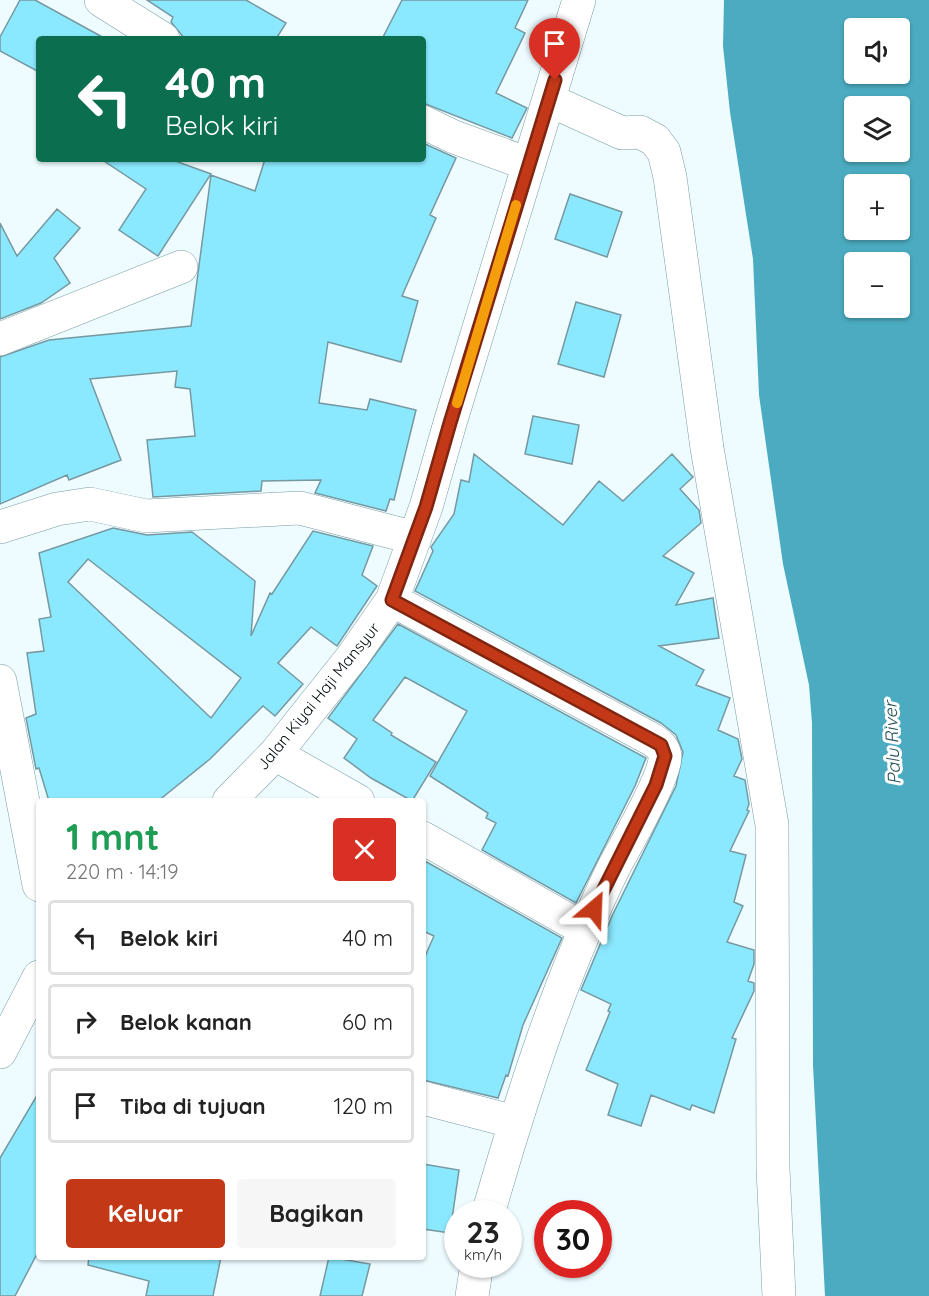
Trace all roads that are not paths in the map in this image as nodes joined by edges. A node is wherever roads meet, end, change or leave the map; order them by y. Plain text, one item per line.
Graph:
1 (102, 0) edge
2 (579, 0) edge
3 (158, 36) edge
4 (549, 100) junction
5 (426, 123) edge
6 (528, 164) junction
7 (181, 267) dead end
8 (0, 339) edge
9 (0, 527) edge
10 (415, 538) junction
11 (392, 600) junction
12 (0, 681) edge
13 (275, 754) junction
14 (232, 798) edge
15 (353, 798) edge
16 (426, 840) edge
17 (36, 869) edge
18 (584, 929) junction
19 (36, 983) edge
20 (0, 1052) edge
21 (426, 1099) edge
22 (515, 1122) junction
23 (492, 1200) edge
24 (475, 1278) edge
25 (472, 1296) edge
26 (779, 1296) edge

1 - 3 street
2 - 4 street, Jalan Kiyai Haji Mansyur
4 - 6 street, Jalan Kiyai Haji Mansyur
4 - 26 street
5 - 6 street
6 - 10 street, Jalan Kiyai Haji Mansyur
7 - 8 street
9 - 10 street
10 - 11 street, Jalan Kiyai Haji Mansyur
11 - 13 street, Jalan Kiyai Haji Mansyur
11 - 18 street
12 - 17 street
13 - 14 street, Jalan Kiyai Haji Mansyur
13 - 15 street
16 - 18 street
18 - 22 street
19 - 20 street
21 - 22 street
22 - 23 street
24 - 25 street

